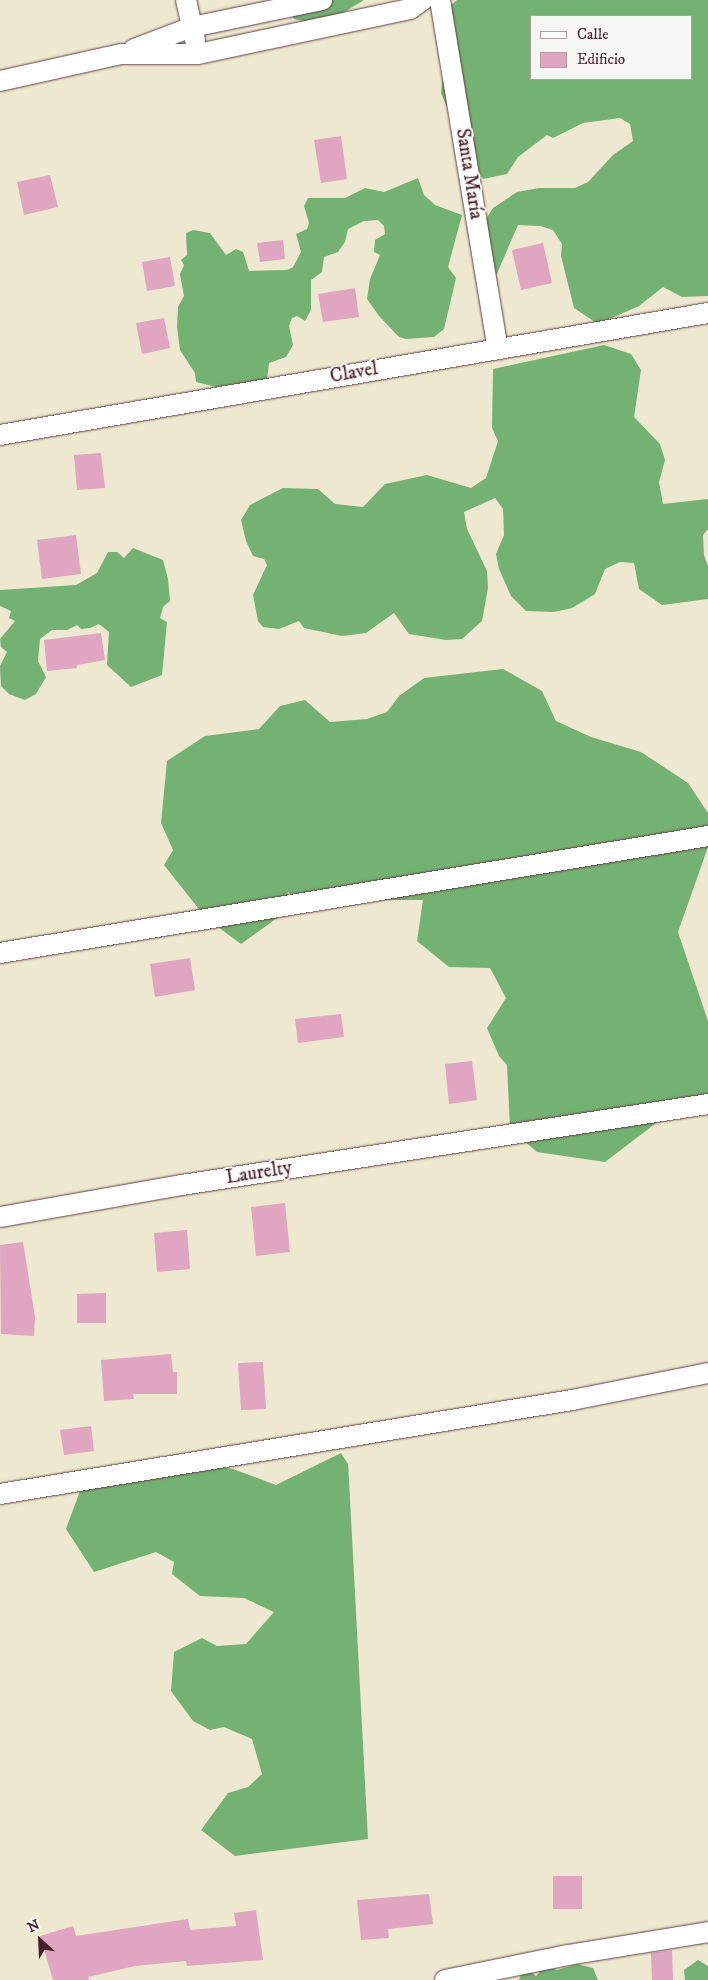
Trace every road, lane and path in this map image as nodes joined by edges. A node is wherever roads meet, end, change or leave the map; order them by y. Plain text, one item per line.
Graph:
1 (186, 0) edge
2 (322, 0) edge
3 (423, 0) edge
4 (440, 0) edge
5 (192, 27) junction
6 (121, 54) junction
7 (198, 54) junction
8 (0, 81) edge
9 (708, 313) edge
10 (498, 349) junction
11 (0, 435) edge
12 (708, 836) edge
13 (0, 953) edge
14 (708, 1104) edge
15 (0, 1217) edge
16 (708, 1373) edge
17 (0, 1494) edge
18 (708, 1932) edge
19 (445, 1980) edge

1 - 5 street
2 - 5 street
3 - 7 street
4 - 10 street, Santa María
5 - 6 street
5 - 7 street
6 - 7 street
6 - 8 street
9 - 10 street, Clavel
10 - 11 street, Clavel
12 - 13 street
14 - 15 street, Laurelty
16 - 17 street
18 - 19 street

